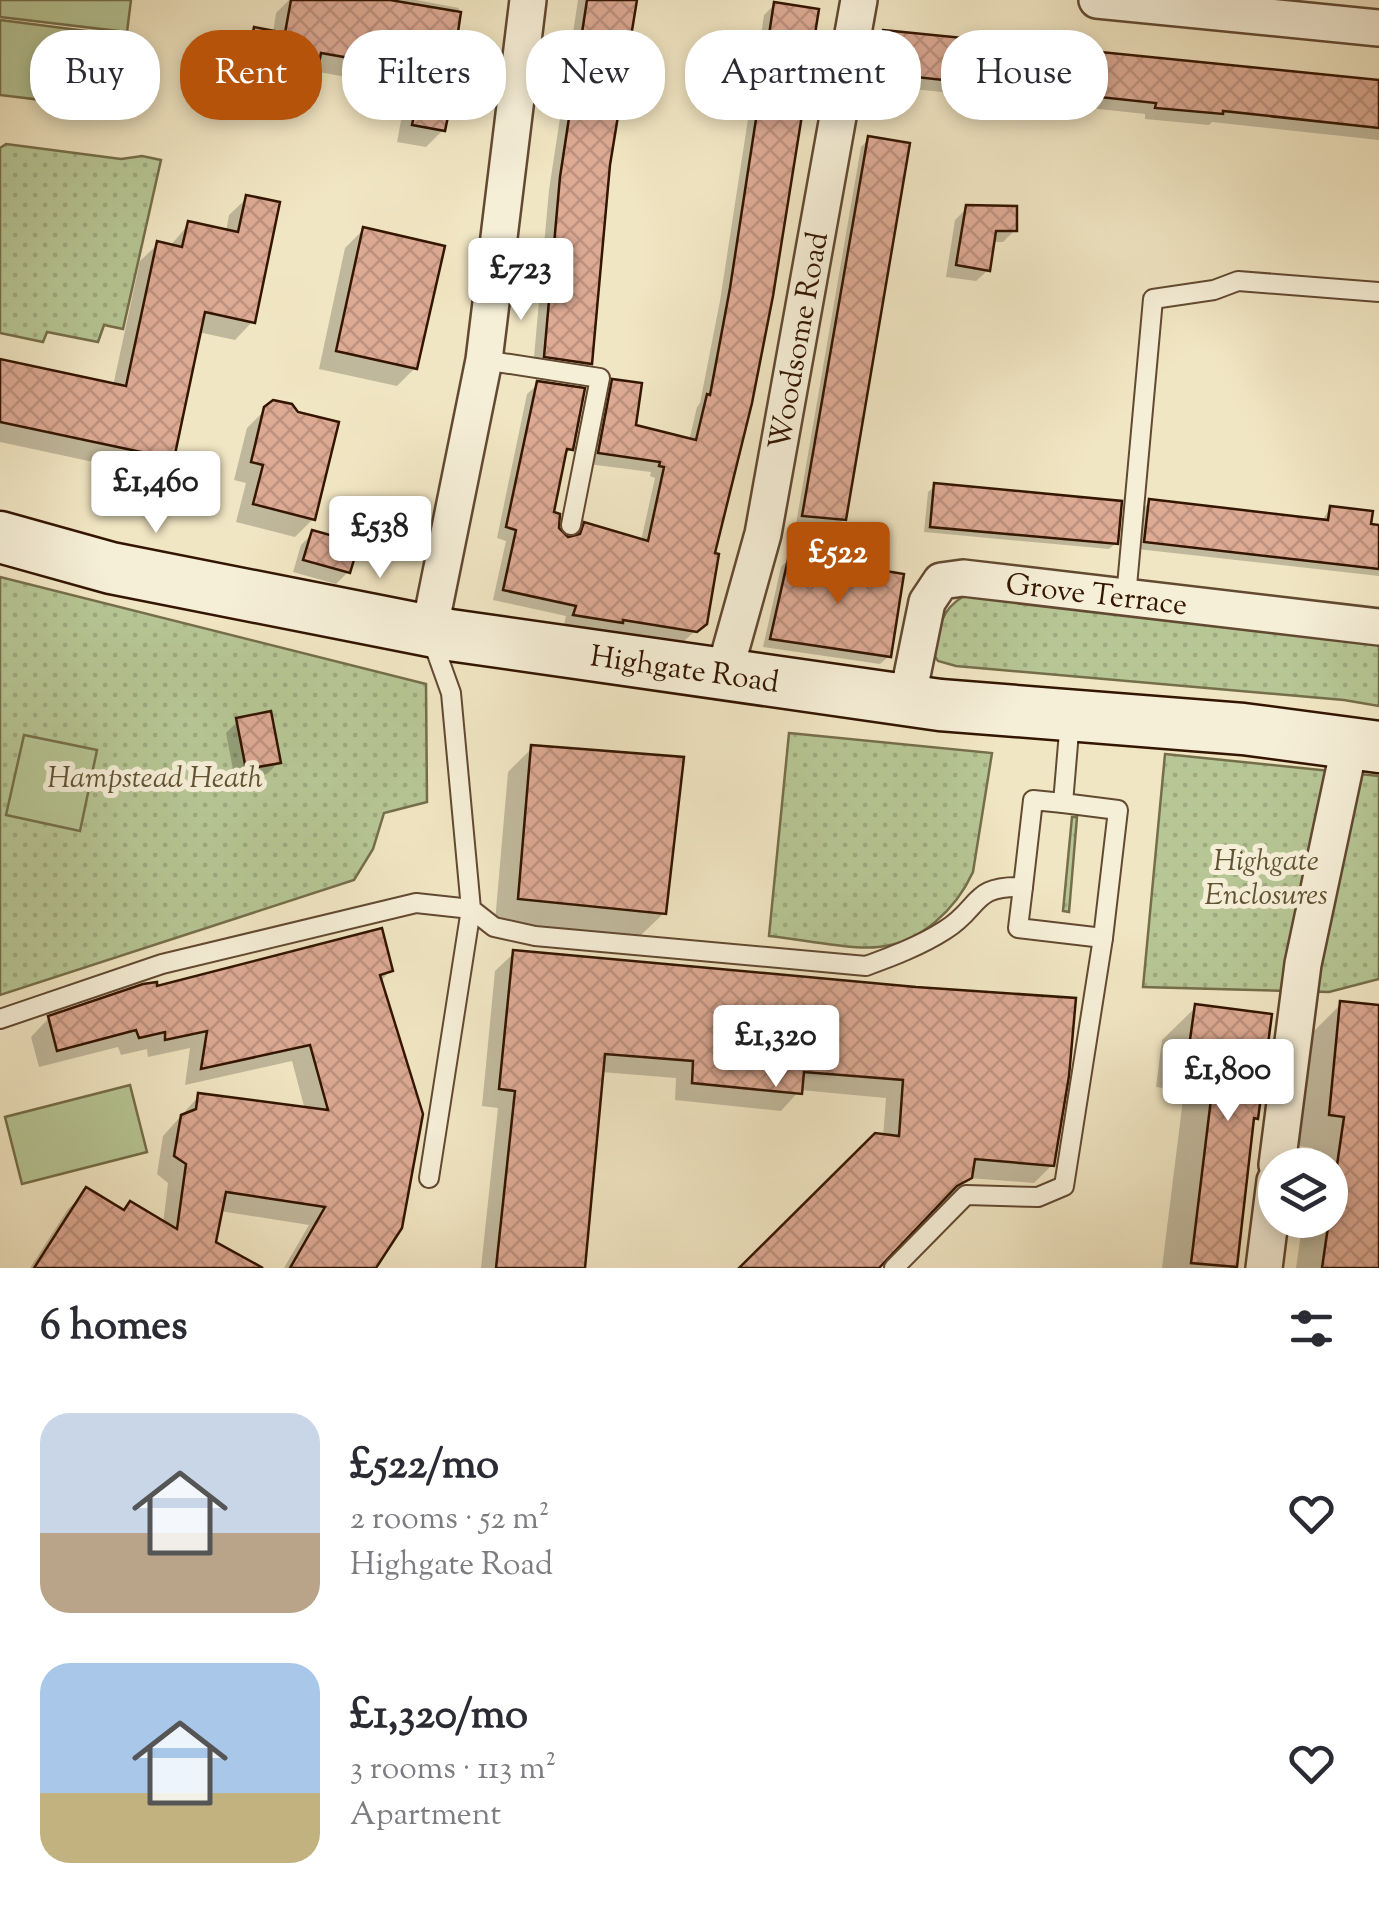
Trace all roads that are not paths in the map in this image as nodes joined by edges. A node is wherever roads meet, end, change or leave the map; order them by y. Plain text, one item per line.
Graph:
1 (528, 0) edge
2 (859, 0) edge
3 (1096, 0) edge
4 (1233, 7) edge
5 (1379, 28) edge
6 (1379, 292) edge
7 (484, 360) junction
8 (571, 525) dead end
9 (0, 536) edge
10 (1126, 597) junction
11 (1379, 627) edge
12 (429, 632) junction
13 (723, 677) junction
14 (907, 700) junction
15 (1070, 715) junction
16 (1365, 745) edge
17 (1063, 803) junction
18 (1023, 887) junction
19 (471, 908) junction
20 (1103, 938) junction
21 (0, 1019) edge
22 (1279, 1148) edge
23 (429, 1178) dead end
24 (1268, 1238) edge
25 (894, 1268) edge
26 (1264, 1268) edge

1 - 7 street
2 - 13 street, Woodsome Road
3 - 4 street
4 - 5 street
6 - 10 lane
7 - 8 lane
7 - 12 street
9 - 12 street, Highgate Road
10 - 11 street, Grove Terrace
10 - 14 street, Grove Terrace
12 - 13 street, Highgate Road
12 - 19 lane
13 - 14 street, Highgate Road
14 - 15 street, Highgate Road
15 - 16 street, Highgate Road
15 - 17 lane
16 - 22 street
17 - 18 lane
17 - 20 lane
18 - 19 lane
18 - 20 lane
19 - 21 lane
19 - 23 lane
20 - 25 lane
24 - 26 street

